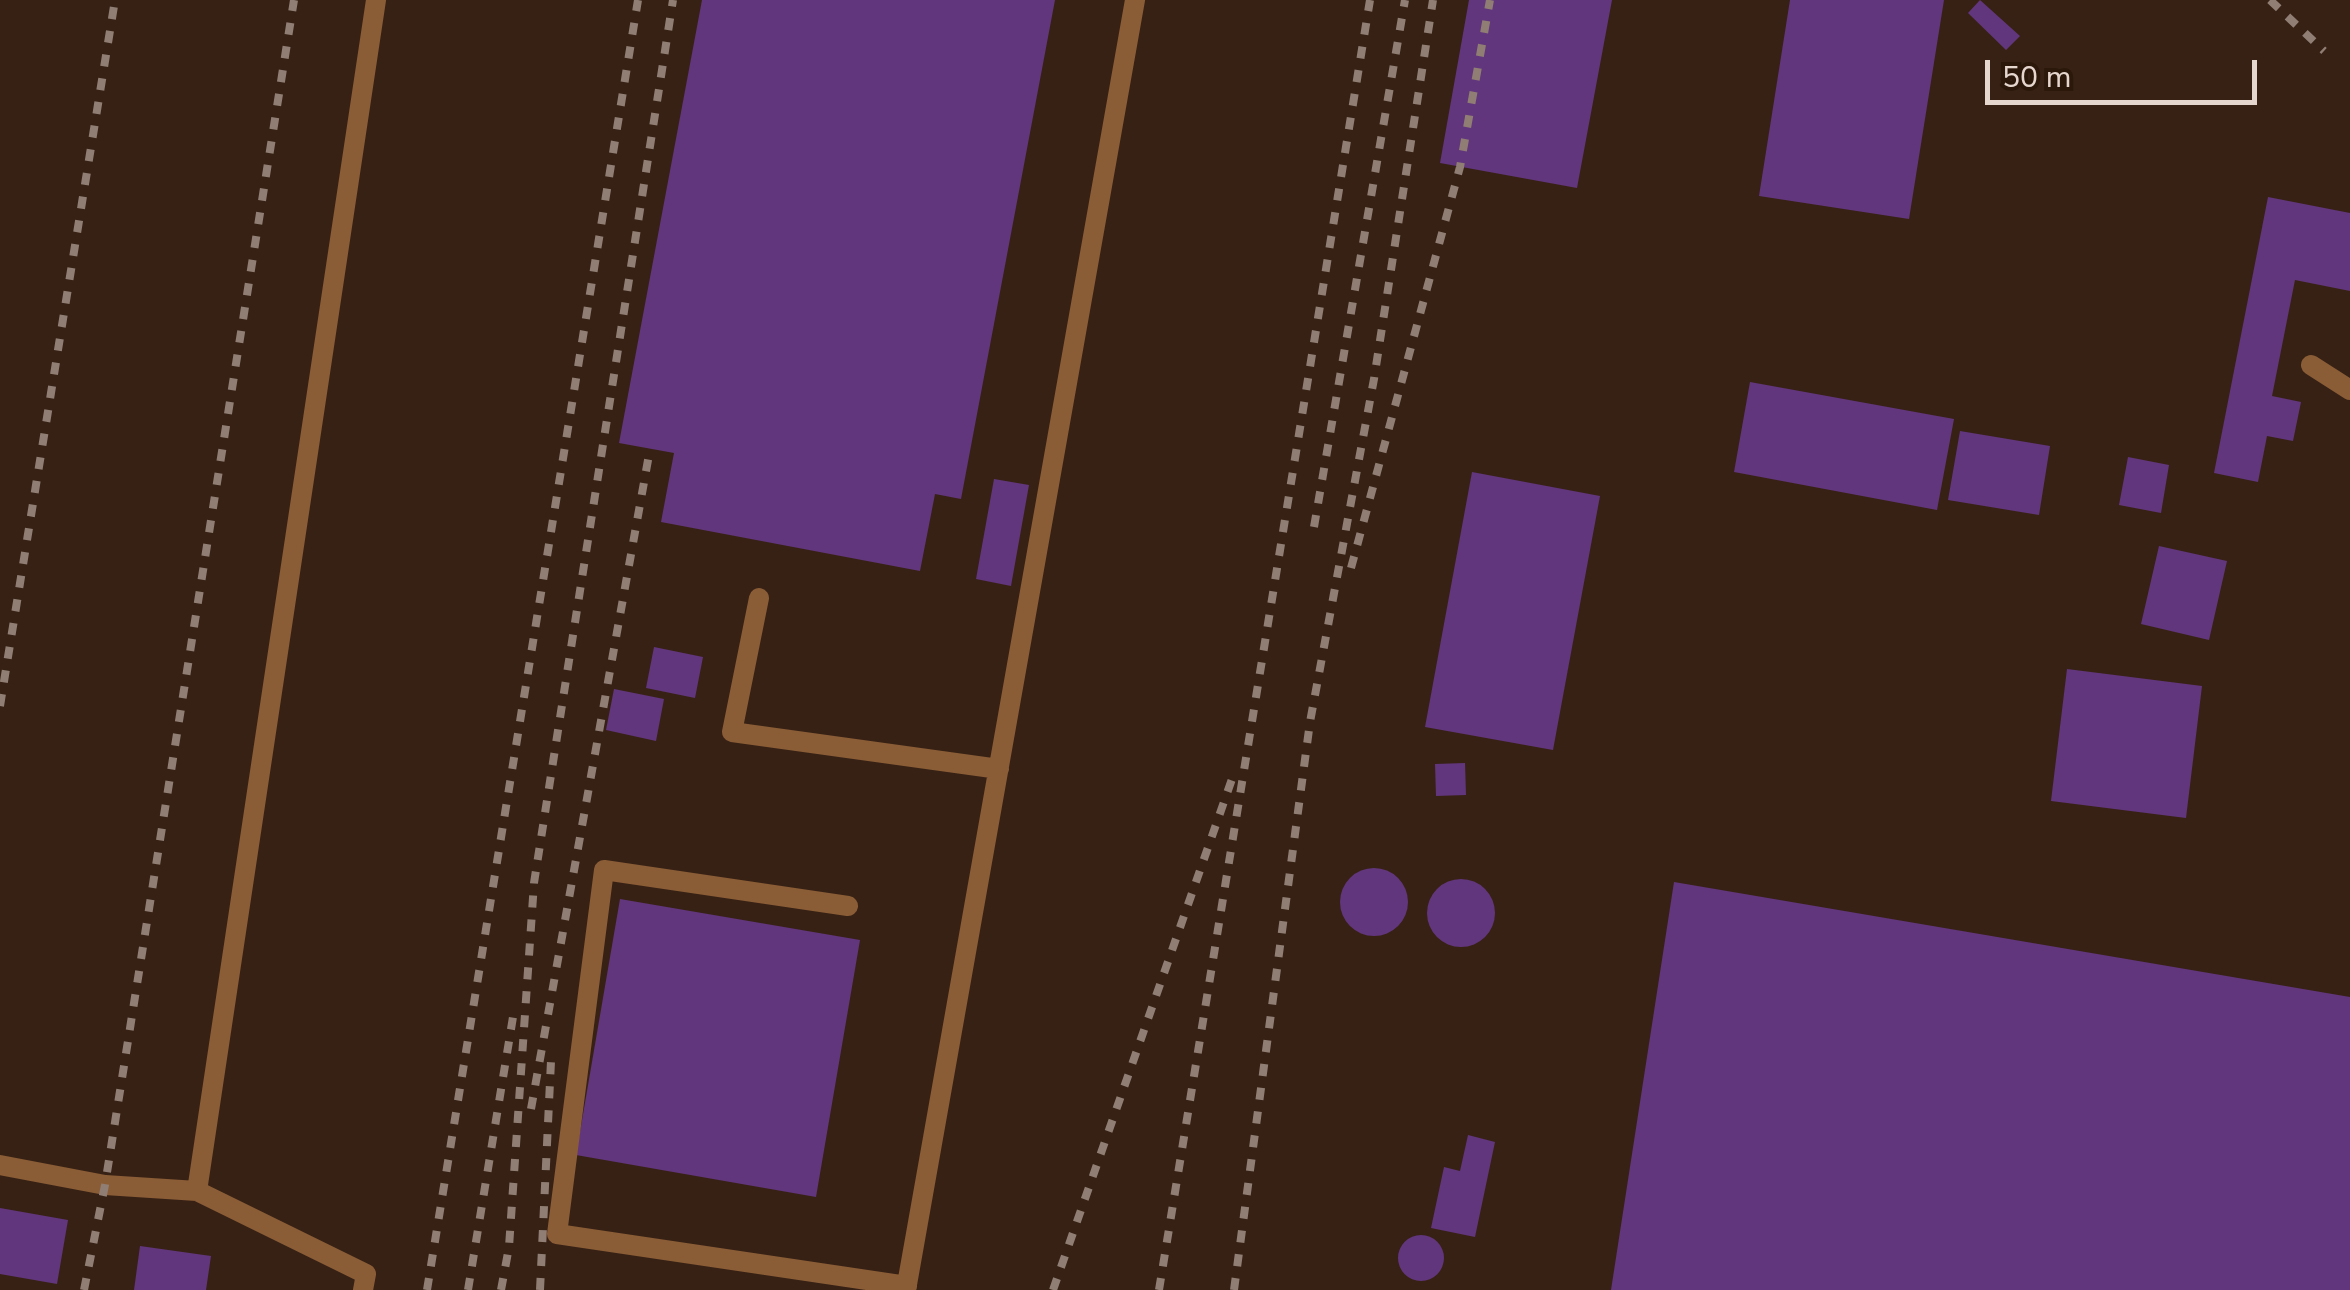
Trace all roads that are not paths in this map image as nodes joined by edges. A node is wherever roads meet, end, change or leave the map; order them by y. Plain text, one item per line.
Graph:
1 (376, 0) edge
2 (1135, 0) edge
3 (2311, 365) dead end
4 (2350, 390) edge
5 (759, 598) dead end
6 (999, 768) junction
7 (848, 906) dead end
8 (0, 1164) edge
9 (197, 1190) junction
10 (906, 1288) edge
11 (363, 1290) edge

1 - 9 lane
2 - 6 lane
3 - 4 lane
5 - 6 lane
6 - 10 lane
7 - 10 lane
8 - 9 lane
9 - 11 lane

